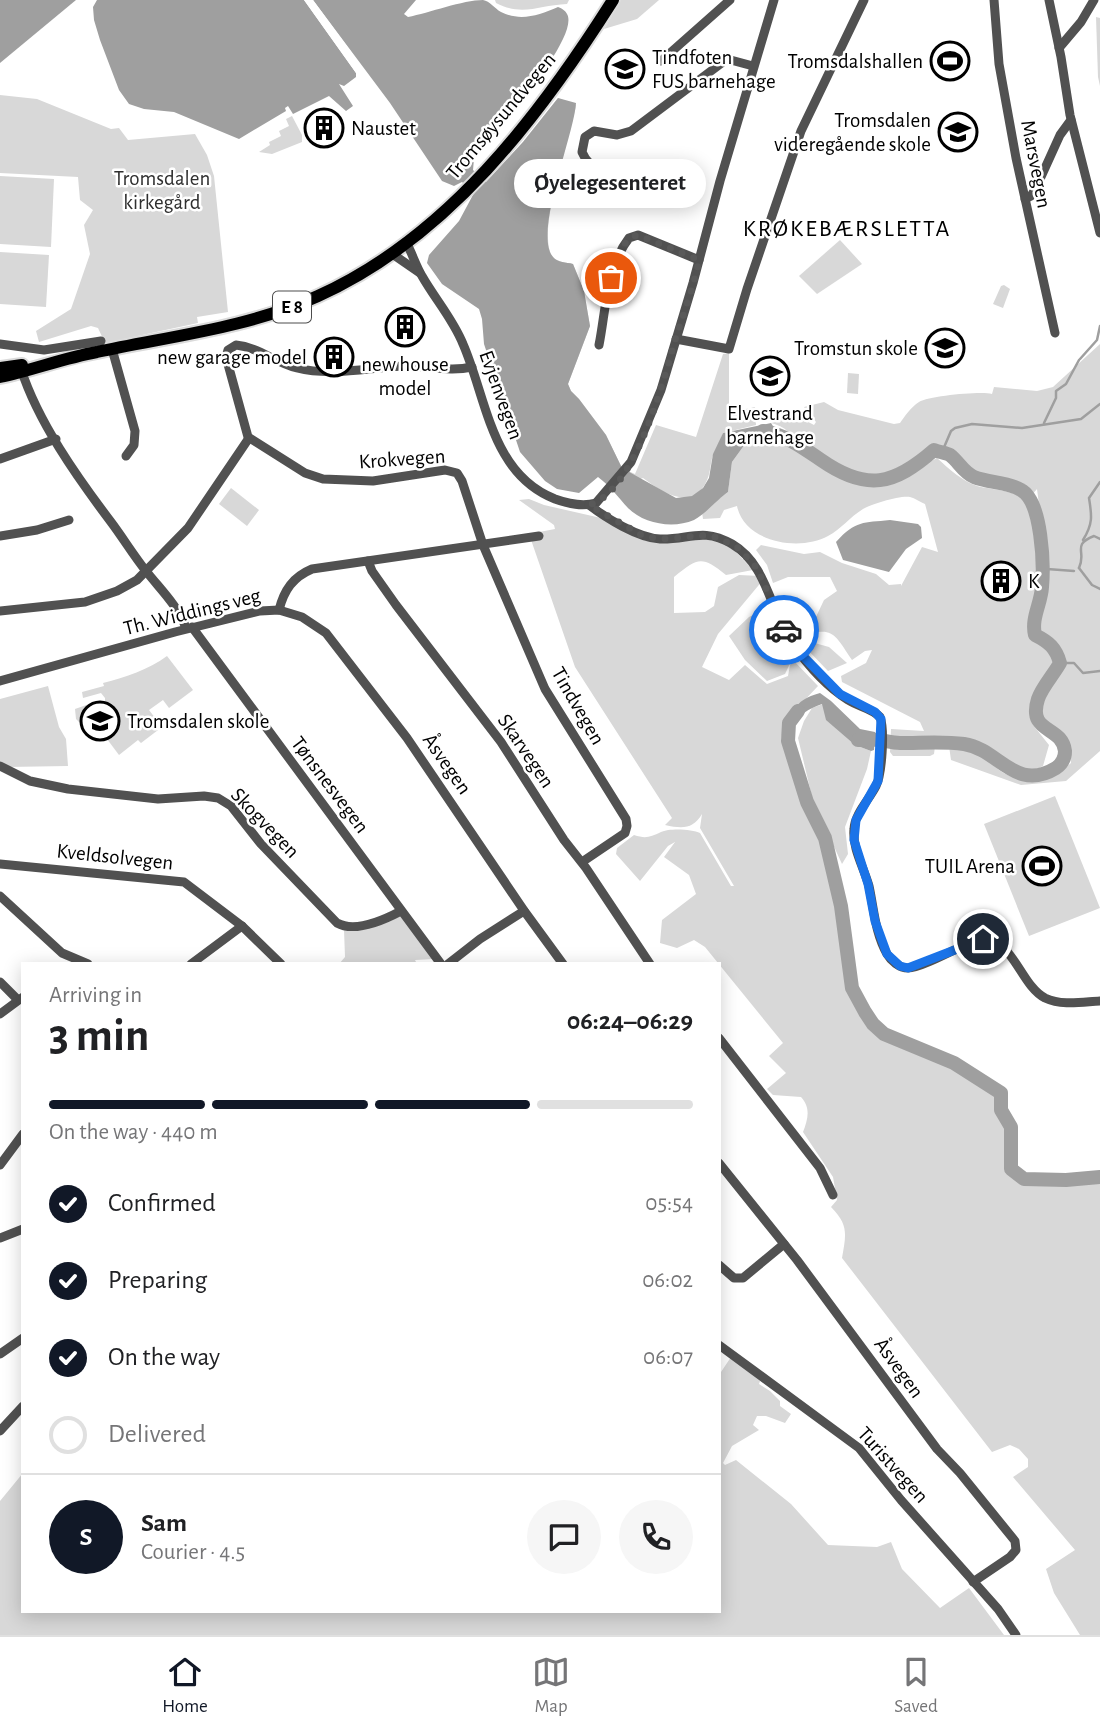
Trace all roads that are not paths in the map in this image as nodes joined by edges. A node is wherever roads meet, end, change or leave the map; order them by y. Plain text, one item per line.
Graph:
1 (613, 0) edge
2 (730, 0) edge
3 (774, 0) edge
4 (864, 0) edge
5 (994, 0) edge
6 (1049, 0) edge
7 (1094, 0) edge
8 (1059, 48) junction
9 (661, 61) dead end
10 (753, 66) junction
11 (1071, 120) junction
12 (641, 181) dead end
13 (1025, 200) junction
14 (1100, 233) edge
15 (406, 242) junction
16 (391, 253) junction
17 (699, 260) junction
18 (420, 273) junction
19 (1055, 332) dead end
20 (676, 339) junction
21 (0, 344) edge
22 (106, 345) junction
23 (599, 345) dead end
24 (471, 367) junction
25 (0, 368) edge
26 (23, 374) junction
27 (0, 377) edge
28 (249, 438) junction
29 (56, 439) junction
30 (126, 456) dead end
31 (0, 459) edge
32 (589, 505) junction
33 (69, 520) dead end
34 (0, 536) edge
35 (539, 536) dead end
36 (483, 545) junction
37 (368, 561) junction
38 (146, 572) junction
39 (279, 610) junction
40 (0, 611) edge
41 (189, 628) junction
42 (0, 681) edge
43 (0, 766) edge
44 (582, 862) junction
45 (0, 864) edge
46 (0, 896) edge
47 (401, 911) junction
48 (524, 911) junction
49 (242, 926) junction
50 (71, 962) edge
51 (194, 962) edge
52 (279, 962) edge
53 (439, 962) edge
54 (451, 962) edge
55 (562, 962) edge
56 (649, 962) edge
57 (0, 982) edge
58 (20, 999) edge
59 (1100, 1000) edge
60 (0, 1014) edge
61 (721, 1041) edge
62 (21, 1136) edge
63 (0, 1165) edge
64 (721, 1165) edge
65 (833, 1195) dead end
66 (21, 1230) edge
67 (0, 1238) edge
68 (784, 1244) junction
69 (721, 1267) edge
70 (21, 1339) edge
71 (721, 1346) edge
72 (0, 1354) edge
73 (21, 1408) edge
74 (0, 1431) edge
75 (973, 1583) junction
76 (1016, 1635) edge

1 - 15 highway, Tromsøysundvegen / E 8
2 - 9 street
3 - 10 street
4 - 20 street
5 - 13 street, Marsvegen
6 - 8 street
7 - 8 street
8 - 11 street
10 - 12 street
10 - 17 street
11 - 13 street
11 - 14 street
13 - 19 street, Marsvegen
15 - 16 highway, Tromsøysundvegen / E 8
15 - 18 street, Evjenvegen
16 - 18 street, Evjenvegen
16 - 22 highway, Tromsøysundvegen / E 8
17 - 20 street
17 - 23 street
18 - 24 street, Evjenvegen
20 - 32 street
21 - 22 street
22 - 26 highway, Tromsøysundvegen / E 8
22 - 30 street
24 - 28 street
24 - 32 street, Evjenvegen
25 - 26 highway, Tromsøysundvegen / E 8
26 - 27 highway, Tromsøysundvegen / E 8
26 - 29 street, Tønsnesvegen
28 - 36 street, Krokvegen
28 - 38 street
29 - 31 street
29 - 38 street, Tønsnesvegen
32 - 59 street, Evjenvegen
33 - 34 street
35 - 36 street, Th. Widdings veg
36 - 37 street, Th. Widdings veg
36 - 44 street, Tindvegen
37 - 39 street, Th. Widdings veg
37 - 44 street, Skarvegen
38 - 40 street
38 - 41 street, Tønsnesvegen
39 - 41 street, Th. Widdings veg
39 - 48 street, Åsvegen
41 - 42 street, Th. Widdings veg
41 - 47 street, Tønsnesvegen
43 - 47 street, Skogvegen
44 - 56 street, Skarvegen
45 - 49 street, Kveldsolvegen
46 - 50 street
47 - 53 street, Tønsnesvegen
48 - 54 street
48 - 55 street, Åsvegen
49 - 51 street
49 - 52 street, Kveldsolvegen
57 - 58 street
58 - 60 street
61 - 65 street
62 - 63 street
64 - 68 street, Åsvegen
66 - 67 street
68 - 69 street
68 - 75 street, Åsvegen
70 - 72 street
71 - 75 street, Turistvegen
73 - 74 street
75 - 76 street, Turistvegen

